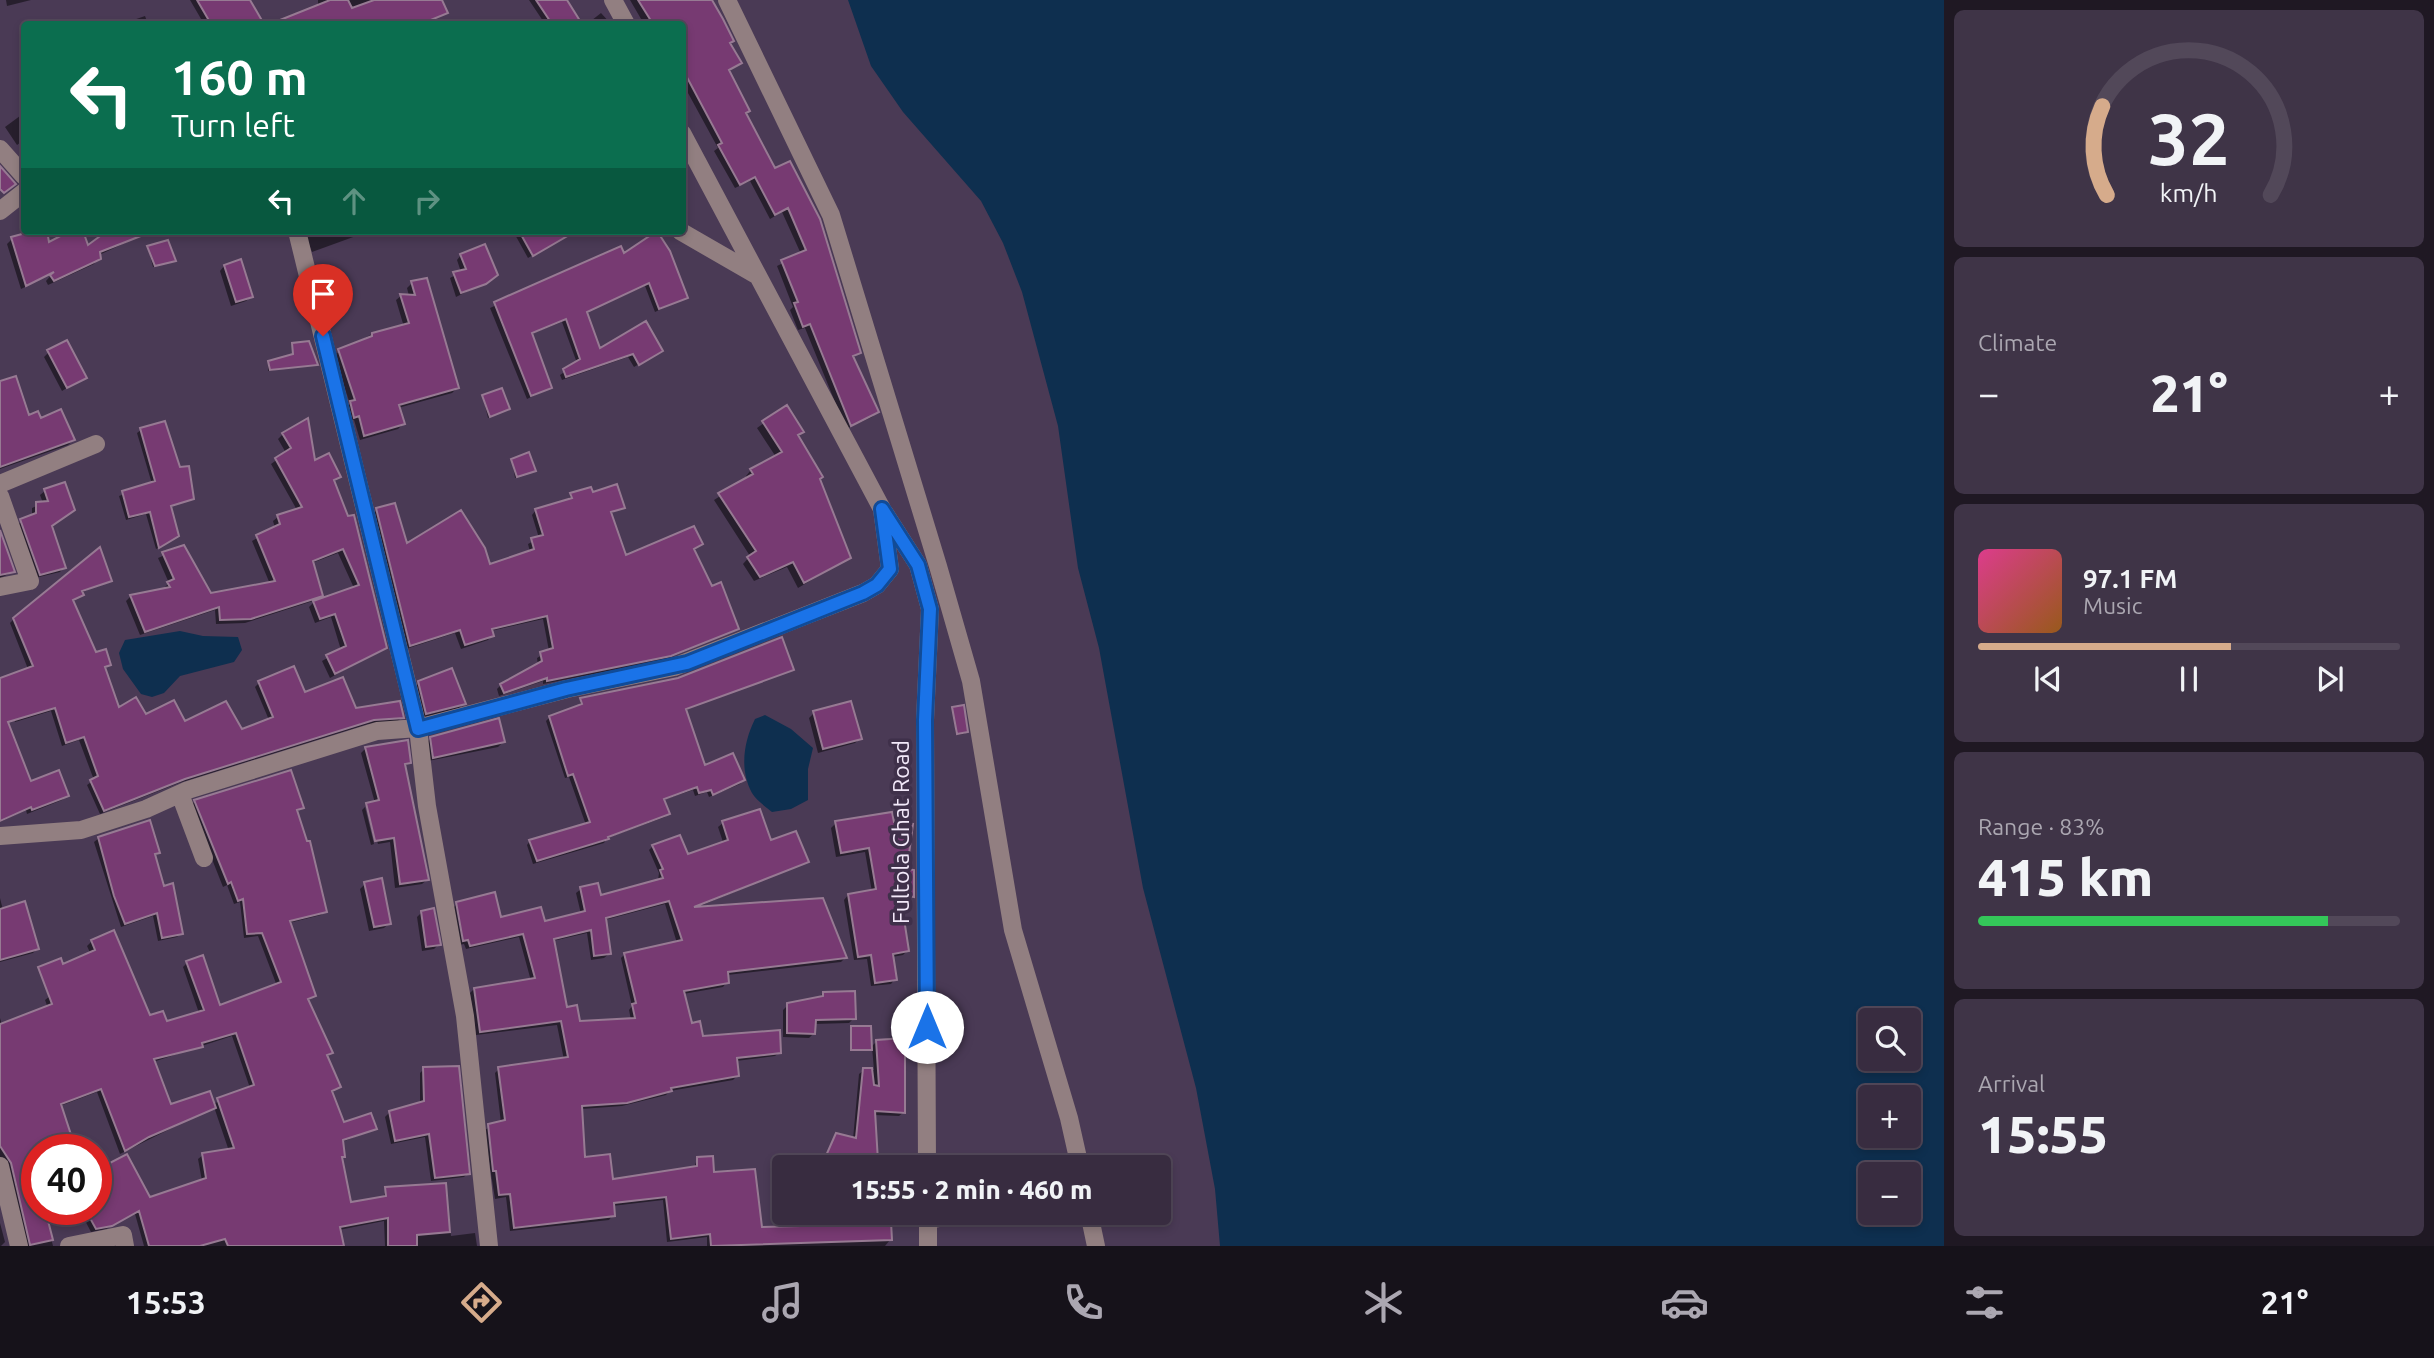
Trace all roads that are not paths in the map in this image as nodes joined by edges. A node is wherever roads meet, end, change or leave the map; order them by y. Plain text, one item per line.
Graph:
1 (613, 0) edge
2 (727, 0) edge
3 (624, 21) edge
4 (686, 141) edge
5 (0, 149) edge
6 (21, 173) edge
7 (21, 194) edge
8 (0, 211) edge
9 (686, 234) edge
10 (298, 235) edge
11 (758, 276) junction
12 (96, 444) dead end
13 (0, 484) edge
14 (0, 496) edge
15 (882, 509) junction
16 (0, 587) edge
17 (418, 729) junction
18 (180, 794) junction
19 (0, 836) edge
20 (204, 858) dead end
21 (928, 1155) edge
22 (1077, 1155) edge
23 (0, 1166) edge
24 (928, 1225) edge
25 (1092, 1225) edge
26 (19, 1246) edge
27 (69, 1246) edge
28 (125, 1246) edge
29 (489, 1246) edge
30 (928, 1246) edge
31 (1096, 1246) edge

1 - 3 street
2 - 22 street
4 - 11 street, Fultola Ghat Road
5 - 6 street
7 - 8 street
9 - 11 street
10 - 17 street
11 - 15 street, Fultola Ghat Road
12 - 13 street
14 - 16 street
15 - 17 street
15 - 21 street, Fultola Ghat Road
17 - 18 street
17 - 29 street
18 - 19 street
18 - 20 street
23 - 26 street
24 - 30 street
25 - 31 street
27 - 28 street

